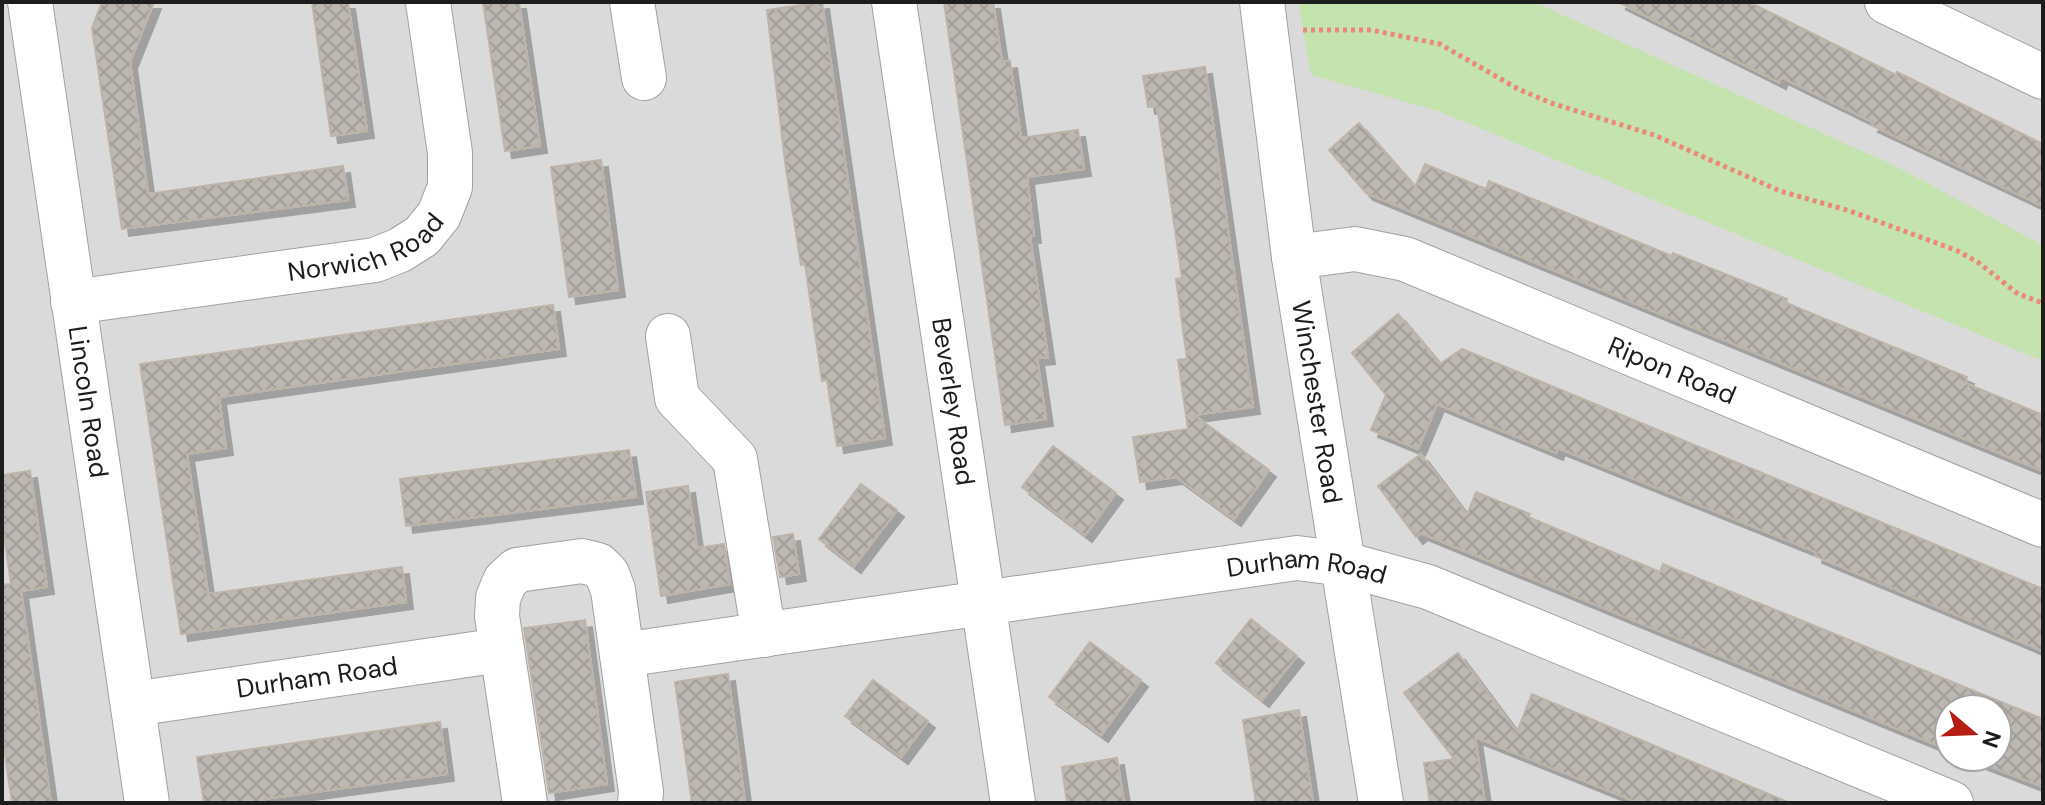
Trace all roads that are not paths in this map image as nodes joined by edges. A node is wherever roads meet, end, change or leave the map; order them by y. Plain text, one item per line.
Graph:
1 (428, 2) edge
2 (632, 2) edge
3 (894, 2) edge
4 (1887, 2) edge
5 (24, 8) edge
6 (1264, 18) edge
7 (2043, 77) edge
8 (644, 78) dead end
9 (1294, 257) junction
10 (73, 302) junction
11 (668, 336) dead end
12 (2043, 525) edge
13 (1344, 564) junction
14 (983, 605) junction
15 (764, 635) junction
16 (501, 650) junction
17 (622, 655) junction
18 (133, 704) junction
19 (147, 803) edge
20 (525, 803) edge
21 (640, 803) edge
22 (1013, 803) edge
23 (1381, 803) edge
24 (1951, 803) edge

1 - 10 street, Norwich Road
2 - 8 street
3 - 14 street, Beverley Road
4 - 7 street
5 - 10 street, Lincoln Road
6 - 9 street, Winchester Road
9 - 12 street, Ripon Road
9 - 13 street, Winchester Road
10 - 18 street, Lincoln Road
11 - 15 street
13 - 14 street, Durham Road
13 - 23 street, Winchester Road
13 - 24 street, Durham Road
14 - 15 street, Durham Road
14 - 22 street, Beverley Road
15 - 17 street, Durham Road
16 - 17 street
16 - 18 street, Durham Road
16 - 20 street
17 - 21 street
18 - 19 street, Lincoln Road

